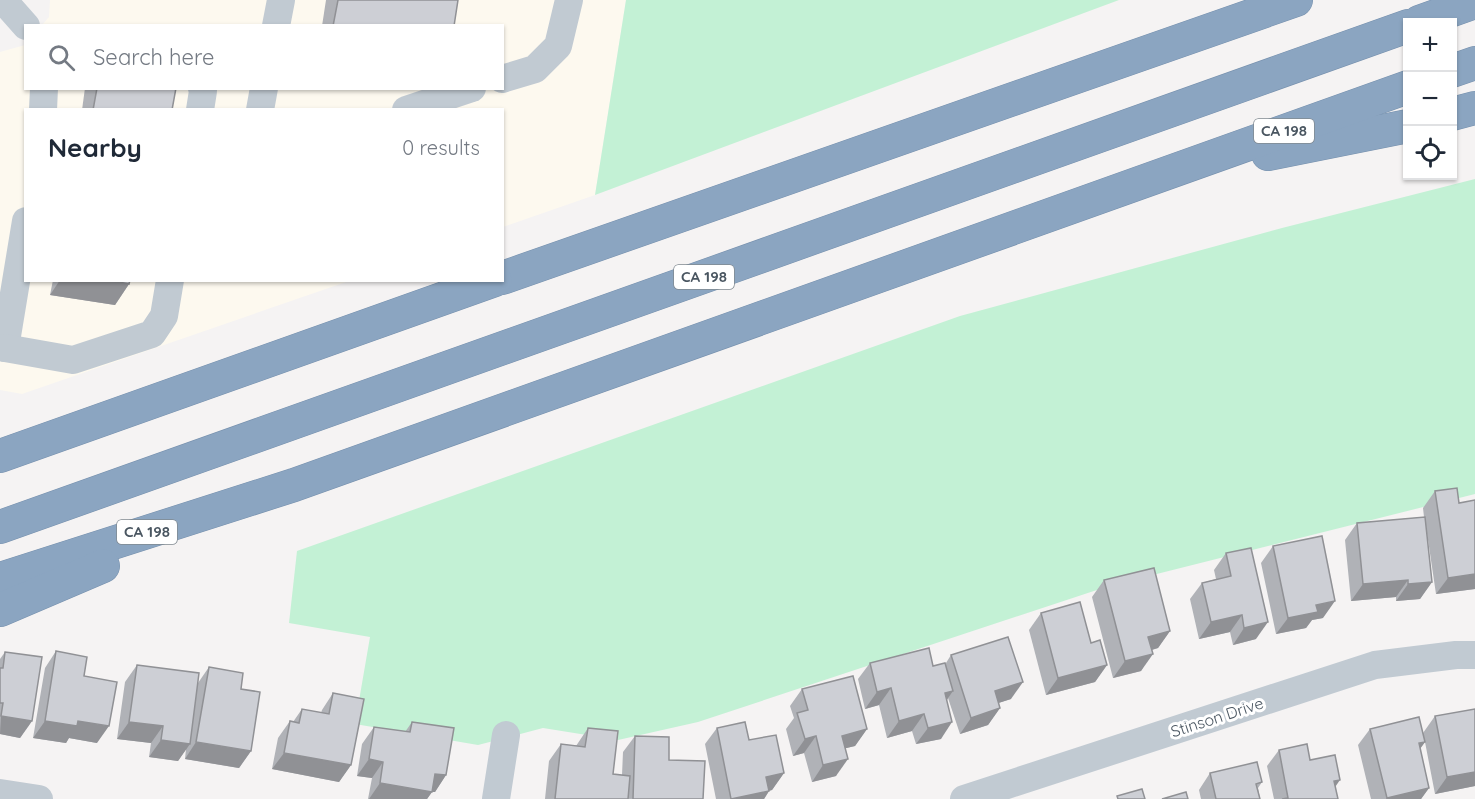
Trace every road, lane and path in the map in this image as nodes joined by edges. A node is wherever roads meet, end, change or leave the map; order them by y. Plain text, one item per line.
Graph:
1 (281, 0) edge
2 (569, 0) edge
3 (1296, 0) edge
4 (1, 1) edge
5 (1475, 2) edge
6 (1430, 18) edge
7 (24, 24) edge
8 (276, 24) edge
9 (1403, 27) edge
10 (1475, 63) edge
11 (1457, 69) edge
12 (504, 78) edge
13 (1403, 88) edge
14 (44, 90) edge
15 (203, 90) edge
16 (264, 90) edge
17 (466, 90) edge
18 (43, 108) edge
19 (200, 108) edge
20 (260, 108) edge
21 (412, 108) edge
22 (1475, 108) edge
23 (1457, 113) edge
24 (1403, 127) edge
25 (1160, 175) junction
26 (24, 231) edge
27 (504, 277) edge
28 (170, 282) edge
29 (489, 282) edge
30 (3, 347) edge
31 (0, 456) edge
32 (294, 485) junction
33 (0, 527) edge
34 (0, 579) edge
35 (0, 610) edge
36 (1475, 655) edge
37 (506, 735) dead end
38 (0, 793) edge
39 (39, 799) edge
40 (496, 799) edge
41 (963, 799) edge

1 - 8 street
2 - 12 street
3 - 27 highway
4 - 7 street
5 - 6 highway
9 - 33 highway, CA 198
10 - 11 highway
13 - 25 highway, CA 198
14 - 18 street
15 - 19 street
16 - 20 street
17 - 21 street
22 - 23 highway
24 - 25 highway
25 - 32 highway, CA 198
26 - 30 street
28 - 30 street
29 - 31 highway
32 - 34 highway, CA 198
32 - 35 highway
36 - 41 street, Stinson Drive
37 - 40 street
38 - 39 street

